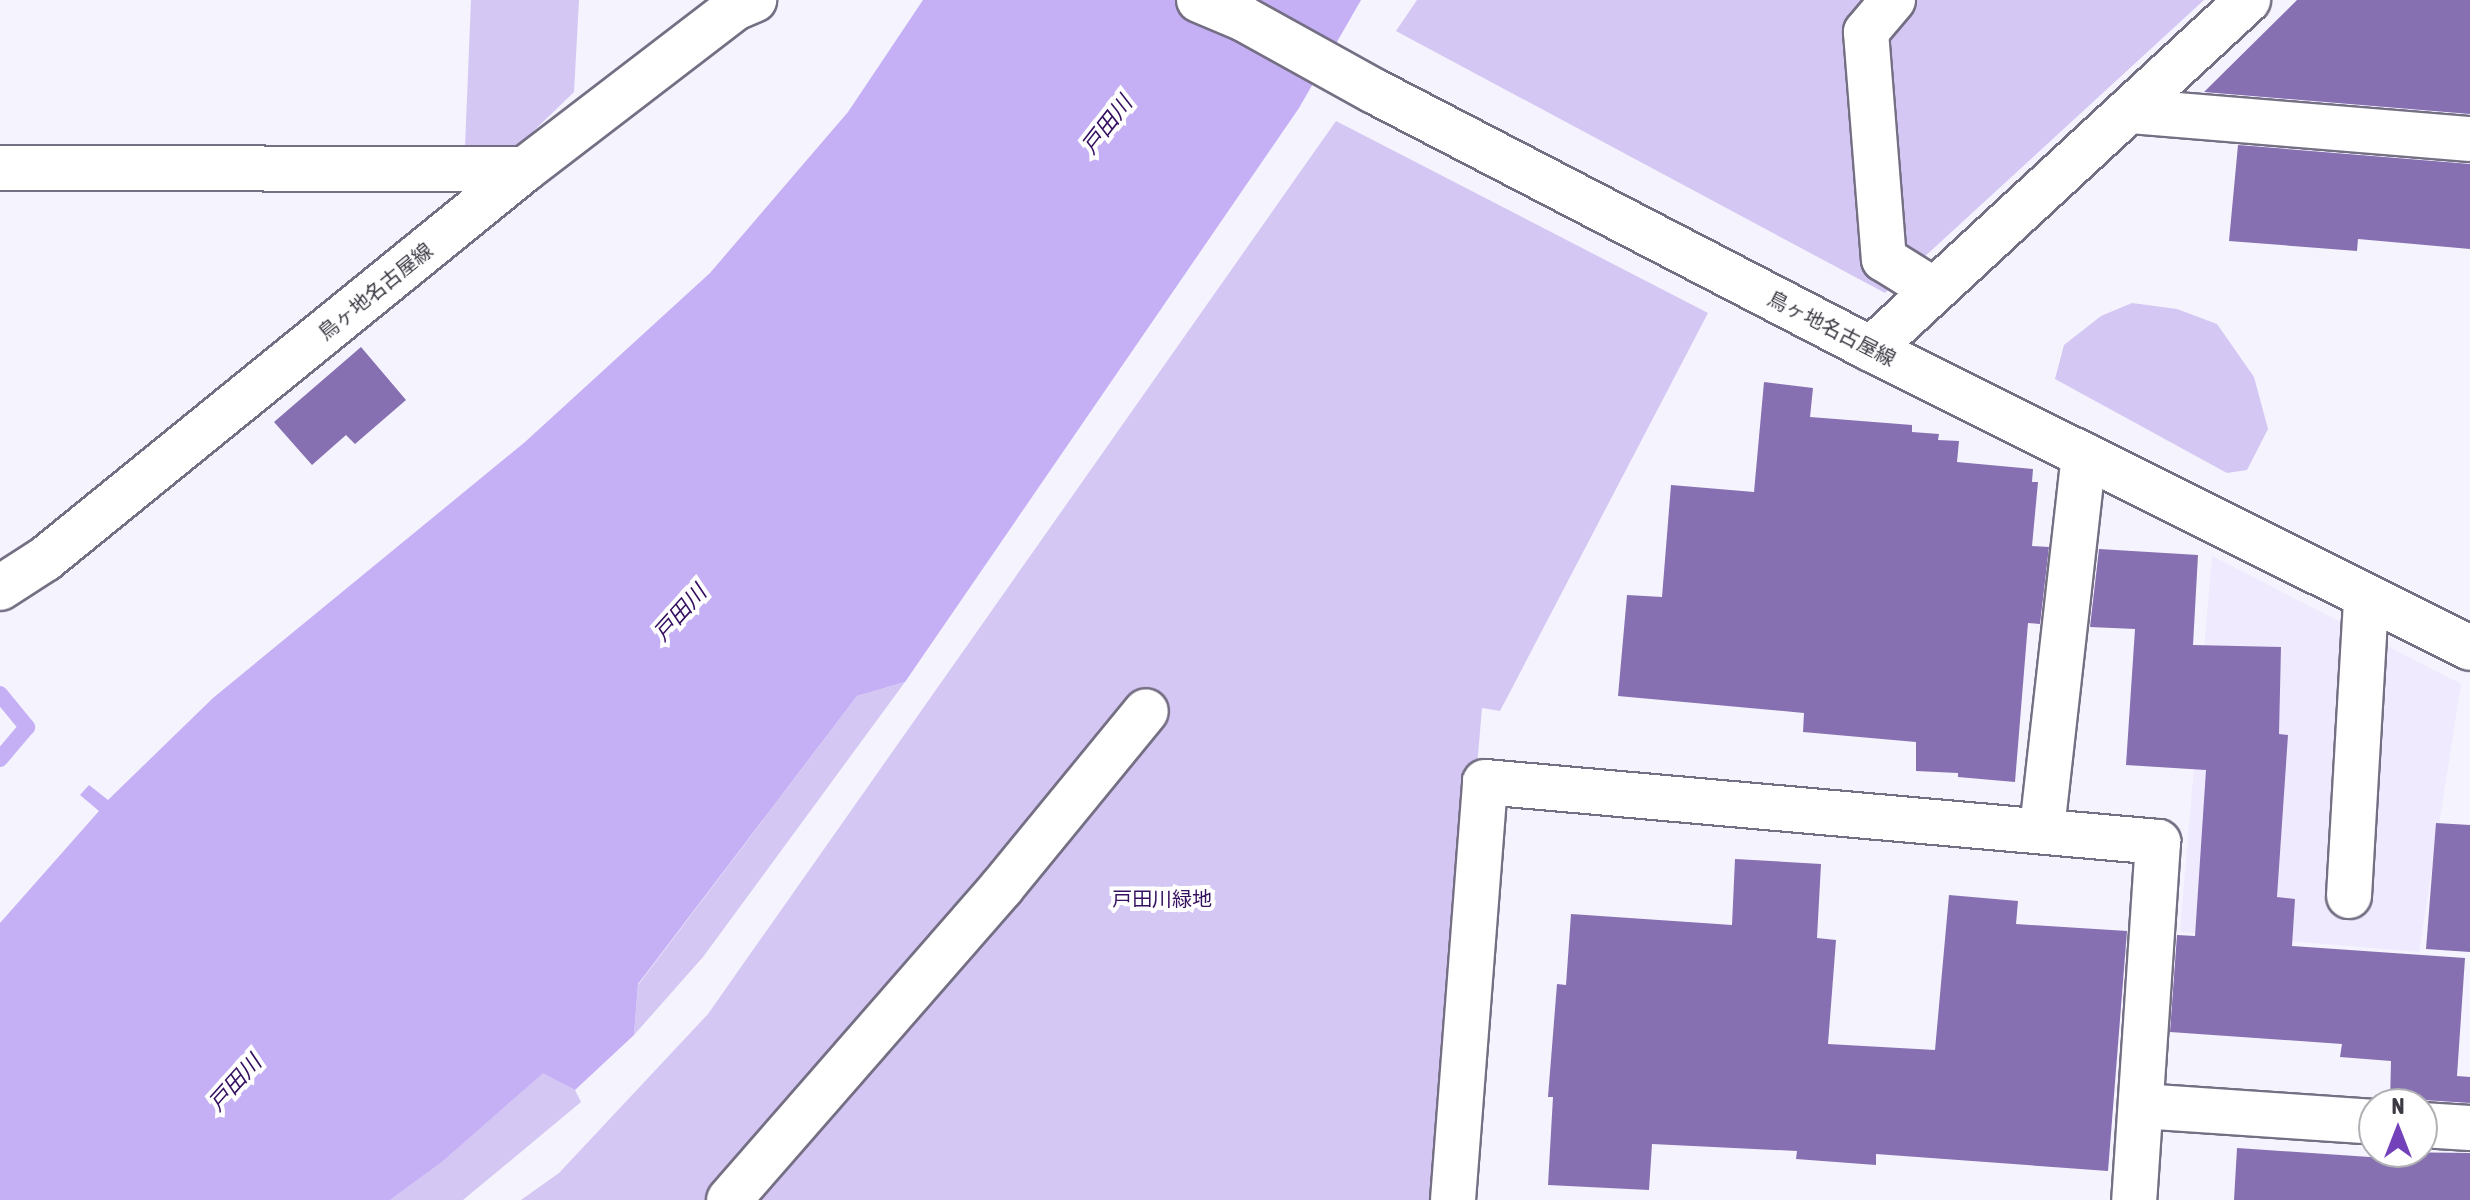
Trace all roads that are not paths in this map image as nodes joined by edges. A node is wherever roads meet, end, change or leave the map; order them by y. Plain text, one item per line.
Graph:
1 (754, 0) edge
2 (1199, 0) edge
3 (1893, 0) edge
4 (2248, 0) edge
5 (2129, 111) junction
6 (2470, 139) edge
7 (0, 168) edge
8 (525, 169) junction
9 (1934, 290) junction
10 (1871, 349) junction
11 (2084, 455) junction
12 (0, 588) edge
13 (2366, 597) junction
14 (2470, 648) edge
15 (1146, 711) dead end
16 (2042, 829) junction
17 (2349, 896) dead end
18 (2141, 1106) junction
19 (2358, 1121) edge
20 (2438, 1126) edge
21 (2470, 1128) edge
22 (729, 1200) edge
23 (1453, 1200) edge
24 (2134, 1200) edge

1 - 8 street, 鳥ヶ地名古屋線
2 - 10 street, 鳥ヶ地名古屋線
3 - 9 street
4 - 5 street
5 - 6 street
5 - 9 street
7 - 8 street
8 - 12 street, 鳥ヶ地名古屋線
9 - 10 street
10 - 11 street, 鳥ヶ地名古屋線
11 - 13 street, 鳥ヶ地名古屋線
11 - 16 street
13 - 14 street, 鳥ヶ地名古屋線
13 - 17 street
15 - 22 street
16 - 18 street
16 - 23 street
18 - 19 street
18 - 24 street
20 - 21 street

